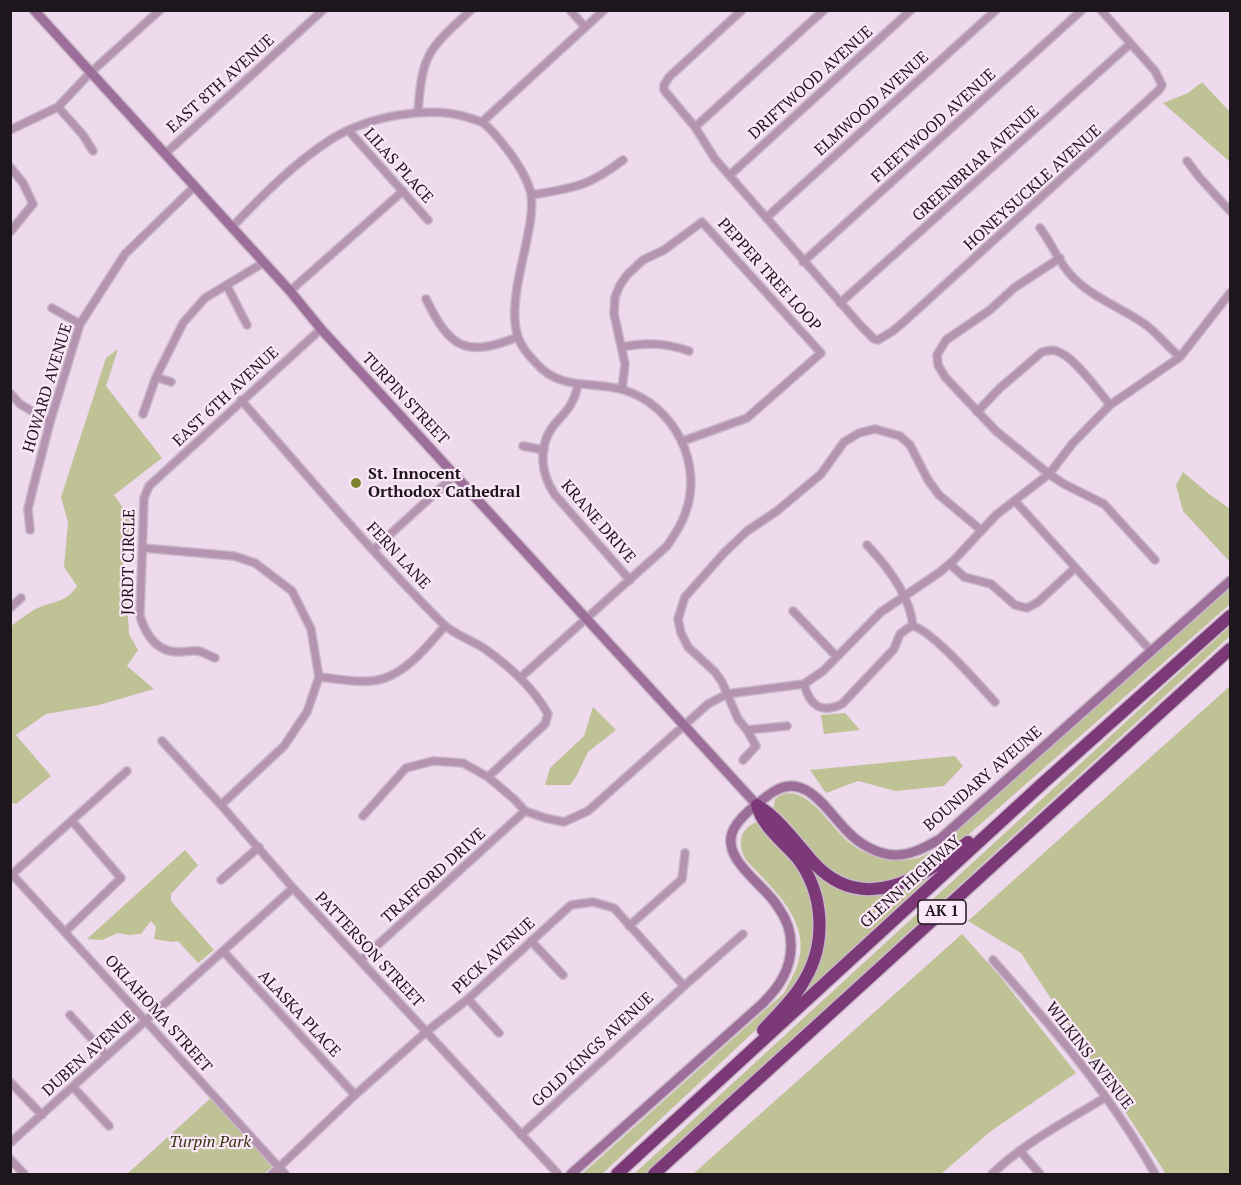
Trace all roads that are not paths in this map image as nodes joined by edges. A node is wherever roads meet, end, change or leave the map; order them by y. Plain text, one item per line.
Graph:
1 (34, 10) edge
2 (160, 10) edge
3 (323, 10) edge
4 (471, 10) edge
5 (570, 10) edge
6 (604, 10) edge
7 (742, 10) edge
8 (824, 10) edge
9 (911, 10) edge
10 (996, 10) edge
11 (1082, 10) edge
12 (1101, 10) edge
13 (585, 27) junction
14 (1130, 45) junction
15 (90, 73) junction
16 (58, 107) junction
17 (418, 113) junction
18 (482, 122) junction
19 (696, 127) junction
20 (10, 130) edge
21 (349, 131) junction
22 (93, 151) dead end
23 (165, 154) junction
24 (623, 160) dead end
25 (1187, 161) dead end
26 (10, 167) edge
27 (729, 175) junction
28 (194, 187) junction
29 (403, 191) junction
30 (531, 195) junction
31 (1230, 211) edge
32 (766, 218) junction
33 (428, 220) dead end
34 (232, 227) junction
35 (1040, 228) dead end
36 (10, 231) edge
37 (1060, 258) junction
38 (803, 262) junction
39 (263, 263) junction
40 (227, 286) junction
41 (290, 291) junction
42 (1230, 293) edge
43 (426, 299) dead end
44 (840, 303) junction
45 (51, 308) dead end
46 (80, 324) junction
47 (247, 325) dead end
48 (321, 329) junction
49 (518, 337) junction
50 (622, 347) junction
51 (689, 351) dead end
52 (1179, 357) junction
53 (156, 377) junction
54 (171, 382) dead end
55 (578, 385) junction
56 (622, 389) junction
57 (10, 393) edge
58 (241, 400) junction
59 (1110, 405) junction
60 (977, 412) junction
61 (143, 414) dead end
62 (50, 422) junction
63 (683, 441) junction
64 (523, 446) dead end
65 (544, 450) junction
66 (1049, 474) junction
67 (455, 475) junction
68 (149, 486) joint
69 (1015, 501) junction
70 (30, 530) dead end
71 (981, 530) junction
72 (867, 545) dead end
73 (143, 548) junction
74 (373, 550) junction
75 (1155, 560) dead end
76 (950, 564) junction
77 (1075, 568) junction
78 (630, 580) junction
79 (1230, 581) edge
80 (904, 595) junction
81 (21, 598) dead end
82 (10, 608) edge
83 (793, 611) dead end
84 (1230, 616) edge
85 (587, 619) junction
86 (445, 626) junction
87 (913, 626) junction
88 (1230, 649) edge
89 (1152, 652) junction
90 (837, 657) junction
91 (215, 658) dead end
92 (319, 677) junction
93 (520, 678) junction
94 (804, 684) junction
95 (727, 694) junction
96 (995, 702) dead end
97 (683, 726) junction
98 (786, 726) dead end
99 (747, 730) junction
100 (162, 741) dead end
101 (743, 760) dead end
102 (127, 771) dead end
103 (488, 777) junction
104 (1042, 784) junction
105 (221, 805) junction
106 (757, 805) junction
107 (525, 811) junction
108 (363, 816) dead end
109 (72, 821) junction
110 (259, 847) junction
111 (685, 853) dead end
112 (11, 874) edge
113 (221, 880) dead end
114 (292, 888) junction
115 (629, 926) junction
116 (65, 932) junction
117 (743, 934) dead end
118 (531, 941) junction
119 (223, 951) junction
120 (361, 960) junction
121 (993, 960) dead end
122 (563, 975) dead end
123 (684, 986) junction
124 (468, 999) junction
125 (70, 1015) dead end
126 (146, 1021) junction
127 (426, 1032) junction
128 (499, 1033) dead end
129 (107, 1056) junction
130 (10, 1082) edge
131 (73, 1087) junction
132 (356, 1095) junction
133 (1107, 1097) junction
134 (691, 1106) junction
135 (42, 1115) junction
136 (109, 1126) dead end
137 (521, 1134) junction
138 (10, 1143) edge
139 (1020, 1151) junction
140 (10, 1159) edge
141 (279, 1168) junction
142 (24, 1174) edge
143 (272, 1174) edge
144 (285, 1174) edge
145 (558, 1174) edge
146 (571, 1174) edge
147 (617, 1174) edge
148 (654, 1174) edge
149 (992, 1174) edge
150 (1040, 1174) edge
151 (1155, 1174) edge

1 - 15 street, TURPIN STREET
2 - 15 street
3 - 23 street, EAST 8TH AVENUE
4 - 17 street
5 - 13 street
6 - 13 street
7 - 19 street
8 - 19 street
9 - 27 street, DRIFTWOOD AVENUE
10 - 32 street, ELMWOOD AVENUE
11 - 38 street, FLEETWOOD AVENUE
12 - 14 street
13 - 18 street
14 - 44 street, GREENBRIAR AVENUE
14 - 44 street, HONEYSUCKLE AVENUE
15 - 16 street
15 - 23 street, TURPIN STREET
16 - 20 street
16 - 22 street
17 - 18 street
17 - 21 street
18 - 30 street
19 - 27 street
21 - 29 street, LILAS PLACE
21 - 34 street
23 - 28 street, TURPIN STREET
24 - 30 street
25 - 31 street
26 - 36 street
27 - 32 street
28 - 34 street, TURPIN STREET
28 - 46 street, HOWARD AVENUE
29 - 33 street, LILAS PLACE
29 - 41 street
30 - 49 street
32 - 38 street
34 - 39 street, TURPIN STREET
35 - 37 street
37 - 52 street
37 - 60 street
38 - 44 street
39 - 40 street
39 - 41 street, TURPIN STREET
40 - 47 street
40 - 53 street
41 - 48 street, TURPIN STREET
42 - 52 street
43 - 49 street
45 - 46 street
46 - 62 street, HOWARD AVENUE
48 - 58 street, EAST 6TH AVENUE
48 - 67 street, TURPIN STREET
49 - 55 street
50 - 51 street
50 - 56 street, PEPPER TREE LOOP
50 - 63 street, PEPPER TREE LOOP
52 - 59 street
53 - 54 street
53 - 61 street
55 - 56 street
55 - 65 street
56 - 63 street
57 - 62 street
58 - 68 street, EAST 6TH AVENUE
58 - 74 street, FERN LANE
59 - 60 street
59 - 66 street
60 - 66 street
62 - 70 street, HOWARD AVENUE
63 - 78 street
64 - 65 street
65 - 78 street, KRANE DRIVE
66 - 69 street
66 - 75 street
67 - 74 street
67 - 85 street, TURPIN STREET
68 - 73 street, JORDT CIRCLE
69 - 71 street
69 - 77 street
71 - 76 street
71 - 95 street
72 - 80 street
73 - 91 street, JORDT CIRCLE
73 - 92 street
74 - 86 street, FERN LANE
76 - 77 street
76 - 80 street
77 - 89 street
78 - 85 street
79 - 89 street, BOUNDARY AVEUNE
80 - 87 street
80 - 90 street
81 - 82 street
83 - 90 street
84 - 104 highway, GLENN HIGHWAY / AK 1
85 - 93 street
85 - 97 street, TURPIN STREET
86 - 92 street
86 - 93 street, FERN LANE
87 - 94 street
87 - 96 street
88 - 148 highway, AK 1
89 - 106 street, BOUNDARY AVEUNE
90 - 94 street
92 - 105 street
93 - 103 street, FERN LANE
94 - 95 street
95 - 97 street
95 - 99 street
97 - 106 street, TURPIN STREET
97 - 107 street
98 - 99 street
99 - 101 street
100 - 105 street, PATTERSON STREET
102 - 109 street
103 - 107 street
103 - 108 street
104 - 106 highway
104 - 134 highway, GLENN HIGHWAY / AK 1
105 - 110 street, PATTERSON STREET
106 - 134 highway
106 - 146 street, BOUNDARY AVEUNE
107 - 120 street, TRAFFORD DRIVE
109 - 112 street
109 - 116 street
110 - 113 street
110 - 114 street, PATTERSON STREET
111 - 115 street
112 - 116 street, OKLAHOMA STREET
114 - 119 street, DUBEN AVENUE
114 - 120 street, PATTERSON STREET
115 - 118 street, PECK AVENUE
115 - 123 street, PECK AVENUE
116 - 126 street, OKLAHOMA STREET
117 - 123 street, GOLD KINGS AVENUE
118 - 122 street
118 - 124 street, PECK AVENUE
119 - 126 street, DUBEN AVENUE
119 - 132 street, ALASKA PLACE
120 - 127 street, PATTERSON STREET
121 - 133 street, WILKINS AVENUE
123 - 137 street, GOLD KINGS AVENUE
124 - 127 street, PECK AVENUE
124 - 128 street
125 - 129 street
126 - 129 street, DUBEN AVENUE
126 - 141 street, OKLAHOMA STREET
127 - 132 street, PECK AVENUE
127 - 137 street, PATTERSON STREET
129 - 131 street, DUBEN AVENUE
130 - 135 street
131 - 135 street, DUBEN AVENUE
131 - 136 street
132 - 141 street, PECK AVENUE
133 - 139 street
133 - 151 street, WILKINS AVENUE
134 - 147 highway, GLENN HIGHWAY / AK 1
135 - 138 street, DUBEN AVENUE
137 - 145 street, PATTERSON STREET
139 - 149 street
139 - 150 street
140 - 142 street
141 - 143 street, PECK AVENUE
141 - 144 street, OKLAHOMA STREET

